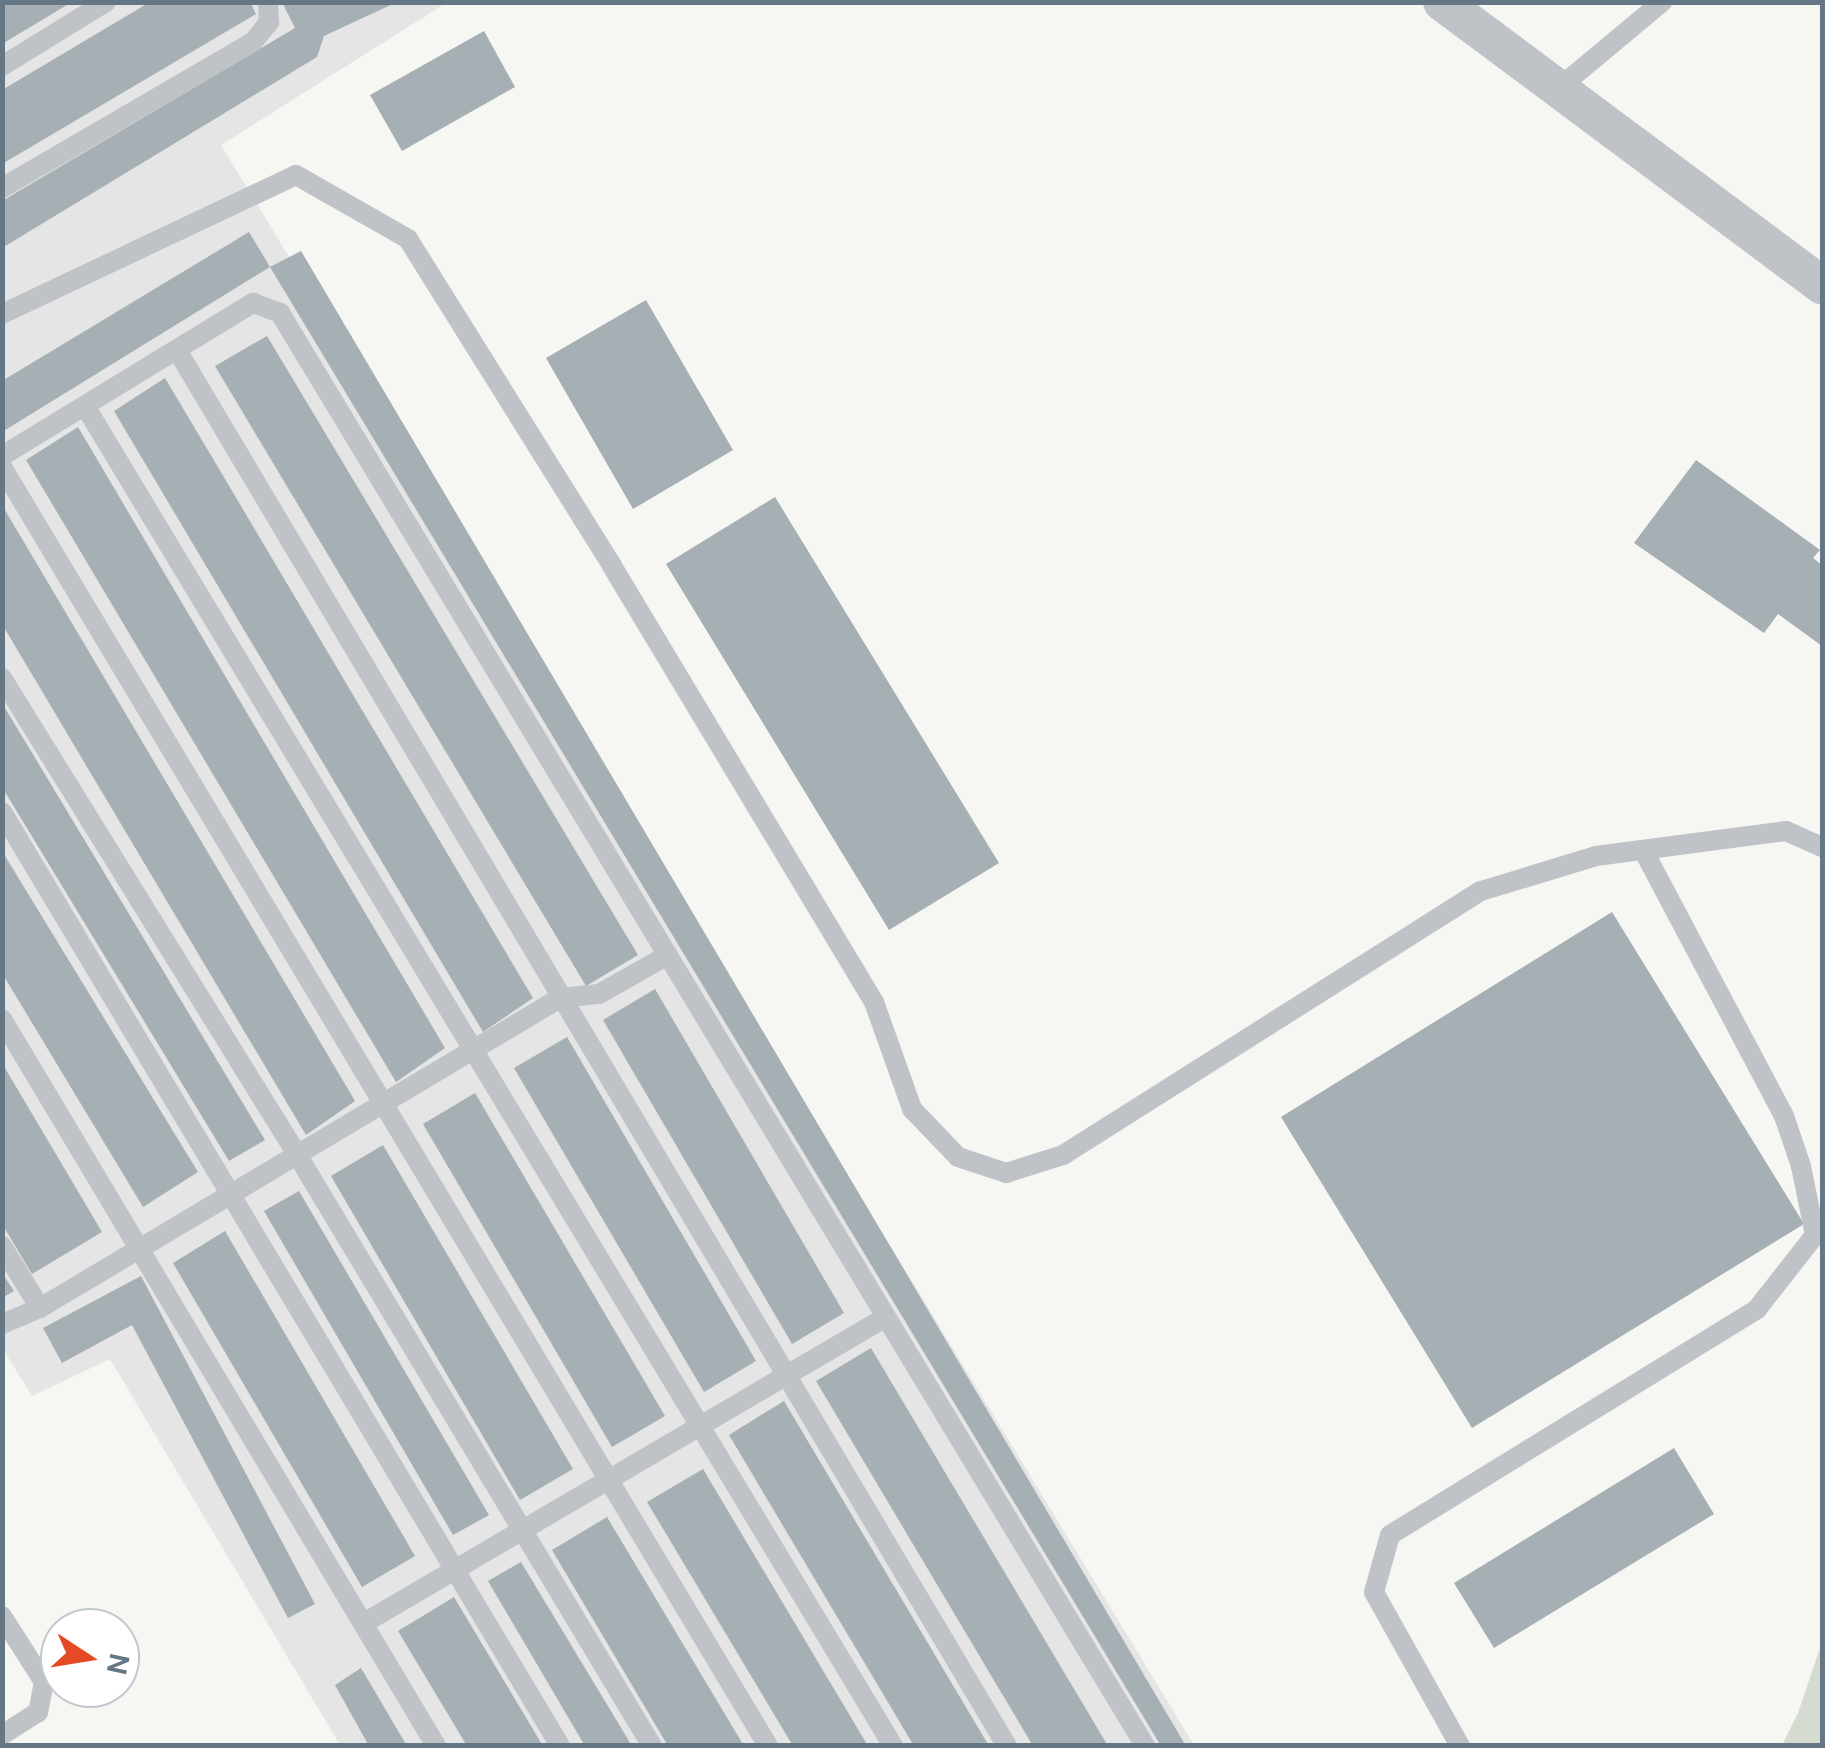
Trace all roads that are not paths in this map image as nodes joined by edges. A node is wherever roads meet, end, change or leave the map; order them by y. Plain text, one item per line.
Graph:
1 (106, 2) edge
2 (268, 2) edge
3 (1442, 2) edge
4 (1662, 2) edge
5 (2, 66) edge
6 (1560, 87) junction
7 (2, 188) edge
8 (1822, 285) edge
9 (2, 314) edge
10 (177, 350) junction
11 (85, 406) junction
12 (2, 456) edge
13 (2, 467) edge
14 (2, 678) edge
15 (2, 812) edge
16 (1822, 847) edge
17 (1643, 850) junction
18 (668, 955) junction
19 (560, 998) junction
20 (2, 1020) edge
21 (476, 1048) junction
22 (386, 1102) junction
23 (298, 1156) junction
24 (229, 1197) junction
25 (2, 1246) edge
26 (143, 1249) junction
27 (40, 1308) junction
28 (886, 1317) junction
29 (2, 1324) edge
30 (788, 1374) junction
31 (702, 1424) junction
32 (610, 1477) junction
33 (522, 1528) junction
34 (454, 1569) junction
35 (2, 1616) edge
36 (364, 1623) junction
37 (2, 1736) edge
38 (436, 1746) edge
39 (560, 1746) edge
40 (652, 1746) edge
41 (768, 1746) edge
42 (894, 1746) edge
43 (1007, 1746) edge
44 (1144, 1746) edge
45 (1460, 1746) edge

1 - 5 lane
2 - 7 lane
3 - 6 street
4 - 6 lane
6 - 8 street
9 - 17 lane
10 - 11 lane
10 - 18 lane
10 - 19 lane
11 - 12 lane
11 - 21 lane
13 - 22 lane
14 - 23 lane
15 - 24 lane
16 - 17 lane
17 - 45 lane
18 - 19 lane
18 - 28 lane
19 - 21 lane
19 - 30 lane
20 - 26 lane
21 - 22 lane
21 - 31 lane
22 - 23 lane
22 - 32 lane
23 - 24 lane
23 - 33 lane
24 - 26 lane
24 - 34 lane
25 - 27 lane
26 - 27 lane
26 - 36 lane
27 - 29 lane
28 - 30 lane
28 - 44 lane
30 - 31 lane
30 - 43 lane
31 - 32 lane
31 - 42 lane
32 - 33 lane
32 - 41 lane
33 - 34 lane
33 - 40 lane
34 - 36 lane
34 - 39 lane
35 - 37 lane
36 - 38 lane

